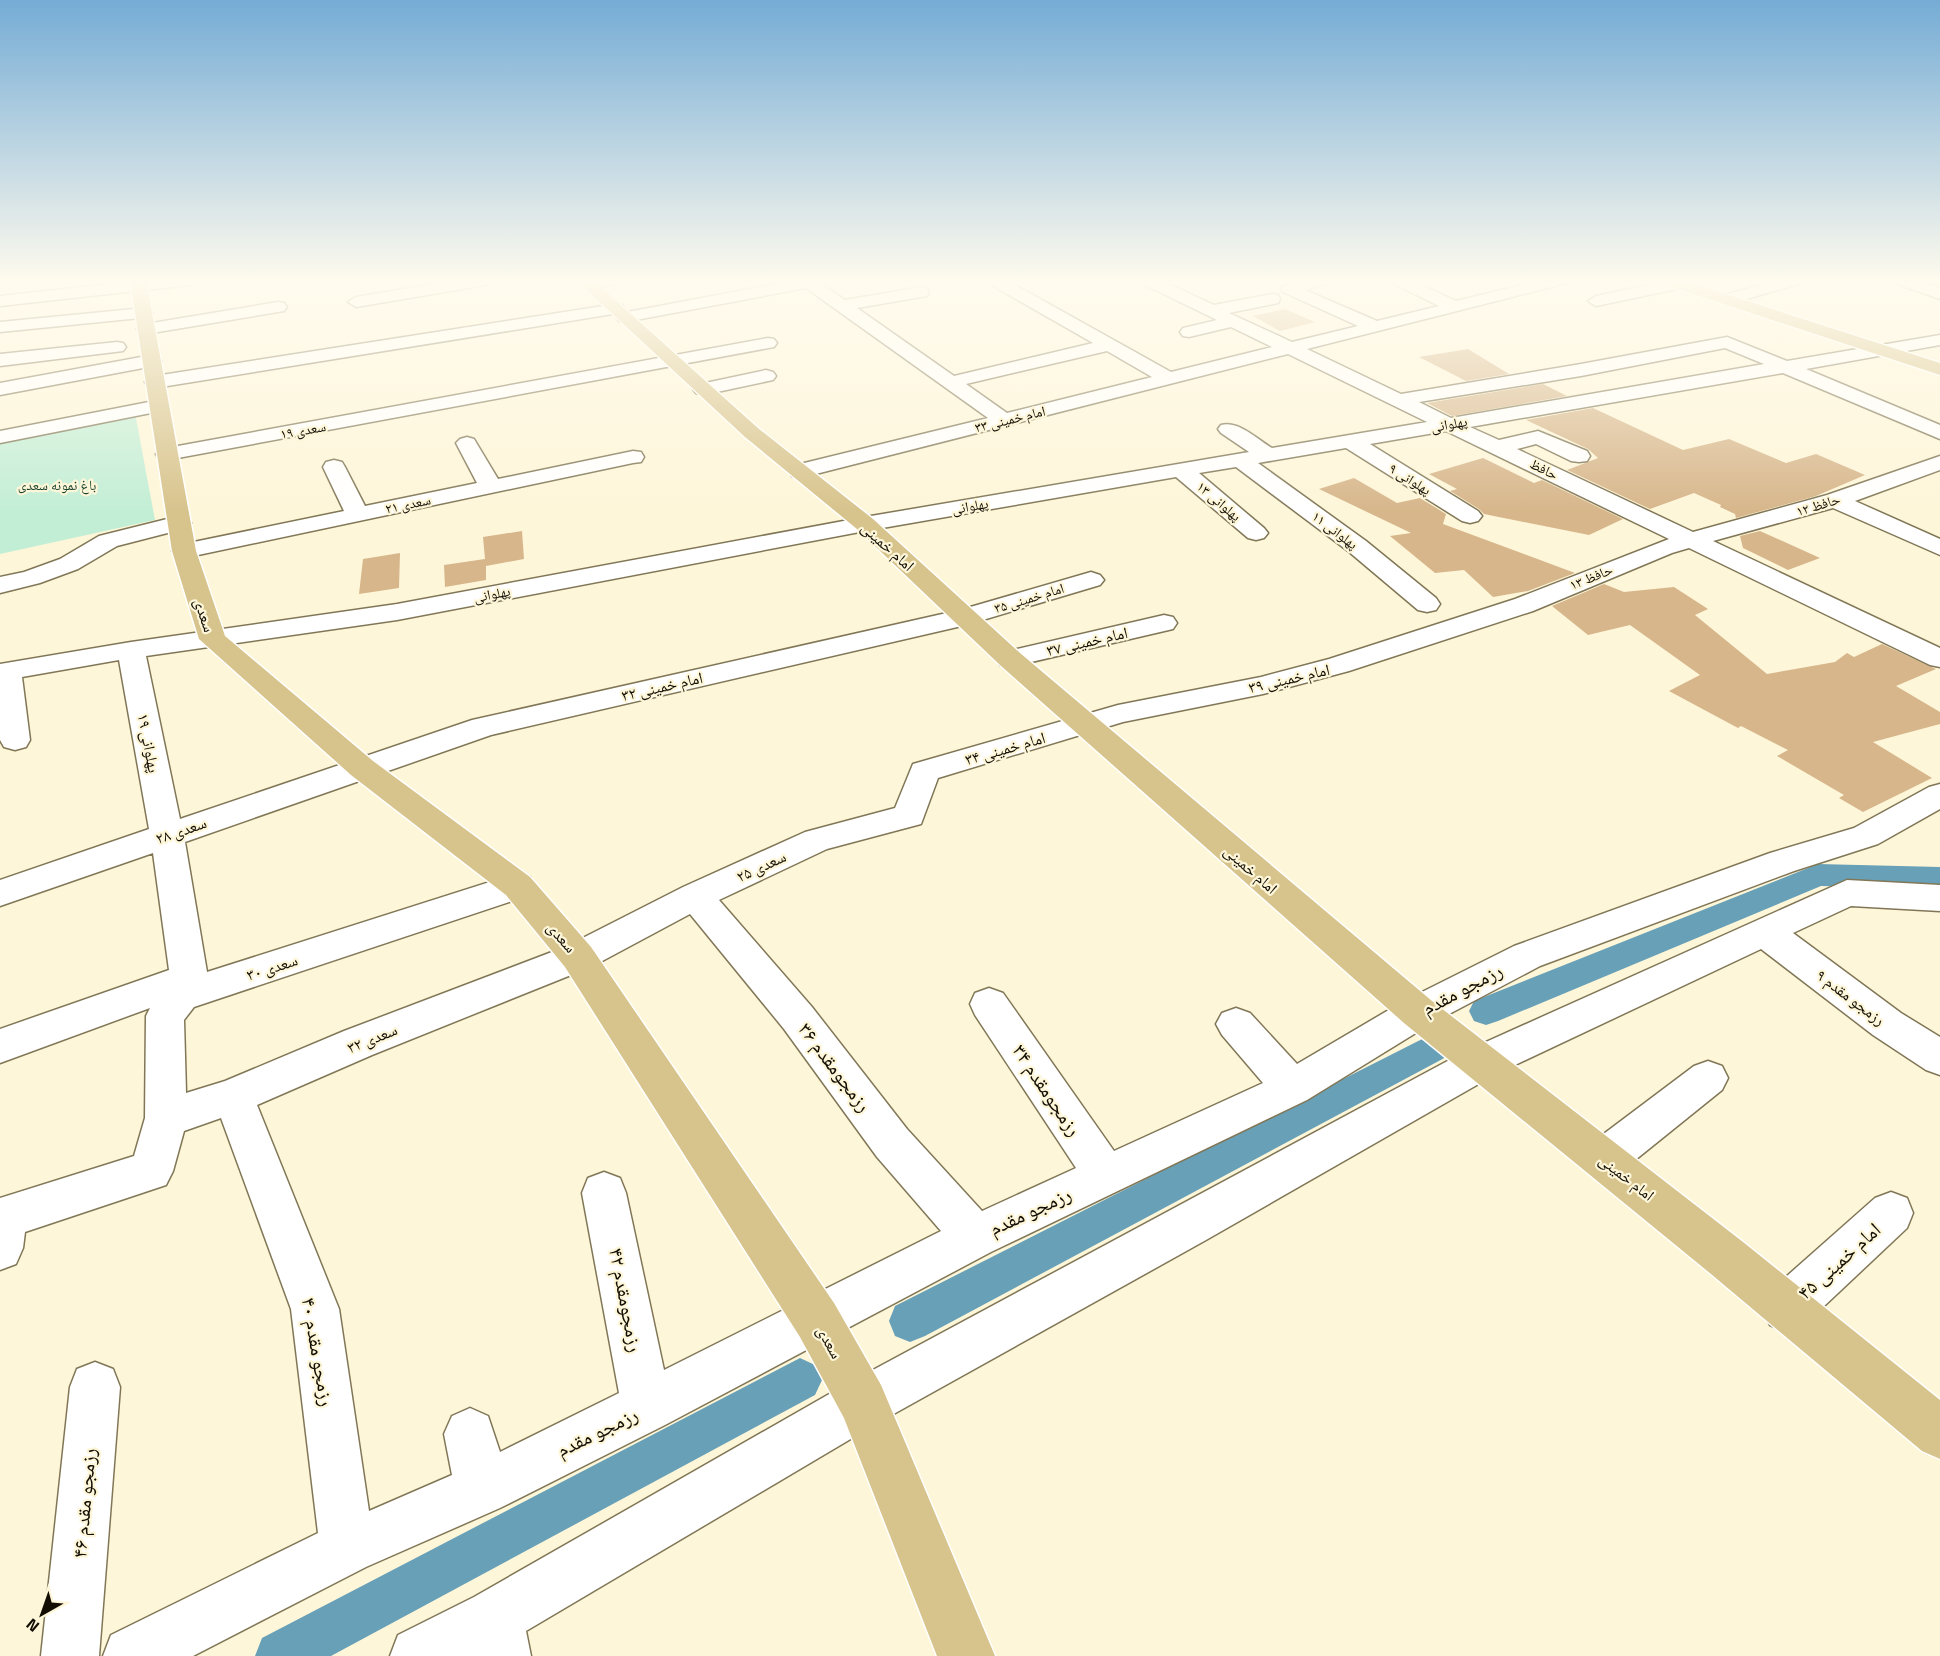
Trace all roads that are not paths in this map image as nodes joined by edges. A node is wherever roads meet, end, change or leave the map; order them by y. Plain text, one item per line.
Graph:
1 (18, 357) edge
2 (92, 357) edge
3 (119, 357) edge
4 (151, 357) edge
5 (669, 357) edge
6 (687, 357) edge
7 (915, 357) edge
8 (1057, 357) edge
9 (1131, 357) edge
10 (1254, 357) edge
11 (1309, 357) edge
12 (1648, 357) edge
13 (1765, 357) edge
14 (1839, 357) edge
15 (1904, 357) edge
16 (0, 360) edge
17 (672, 360) junction
18 (1787, 366) junction
19 (1940, 369) edge
20 (1577, 371) junction
21 (766, 376) dead end
22 (1169, 379) junction
23 (951, 382) junction
24 (703, 388) junction
25 (0, 389) edge
26 (1620, 395) junction
27 (1398, 400) junction
28 (1004, 420) junction
29 (1449, 424) junction
30 (1228, 429) dead end
31 (1940, 433) edge
32 (0, 437) edge
33 (1350, 441) junction
34 (467, 443) dead end
35 (1497, 447) junction
36 (167, 454) junction
37 (1268, 455) junction
38 (1579, 456) dead end
39 (633, 457) dead end
40 (1240, 460) junction
41 (1940, 462) edge
42 (334, 467) dead end
43 (1181, 470) junction
44 (800, 471) junction
45 (491, 487) junction
46 (1835, 500) junction
47 (357, 514) junction
48 (1470, 516) dead end
49 (865, 524) junction
50 (1256, 533) dead end
51 (181, 537) junction
52 (1694, 541) junction
53 (1940, 548) edge
54 (1090, 580) dead end
55 (0, 585) edge
56 (1427, 604) dead end
57 (966, 617) junction
58 (1489, 617) joint
59 (1164, 623) dead end
60 (213, 639) junction
61 (130, 650) junction
62 (1010, 658) junction
63 (1940, 659) edge
64 (4, 672) edge
65 (1086, 725) junction
66 (15, 740) dead end
67 (362, 768) junction
68 (924, 771) joint
69 (1940, 795) edge
70 (167, 835) junction
71 (518, 886) junction
72 (0, 893) edge
73 (695, 896) junction
74 (1940, 898) edge
75 (1765, 932) junction
76 (578, 957) junction
77 (185, 987) junction
78 (989, 1004) dead end
79 (1418, 1012) junction
80 (1236, 1024) dead end
81 (0, 1046) edge
82 (1940, 1058) edge
83 (1482, 1062) junction
84 (1708, 1078) dead end
85 (1293, 1088) junction
86 (233, 1096) junction
87 (166, 1118) junction
88 (1604, 1159) junction
89 (1106, 1175) junction
90 (604, 1193) dead end
91 (1891, 1214) dead end
92 (2, 1233) edge
93 (975, 1237) junction
94 (1787, 1308) junction
95 (818, 1320) junction
96 (95, 1386) dead end
97 (863, 1402) junction
98 (647, 1407) junction
99 (1940, 1433) edge
100 (470, 1434) dead end
101 (481, 1489) junction
102 (347, 1548) junction
103 (498, 1636) edge
104 (70, 1656) edge
105 (132, 1656) edge
106 (418, 1656) edge
107 (966, 1656) edge

1 - 16 street
2 - 25 street
3 - 32 street
4 - 36 main road, سعدی
5 - 17 main road, امام خمینی
6 - 17 street, سعدی ۱۹
7 - 23 street
8 - 23 street
9 - 22 street
10 - 22 street, امام خمینی ۳۳
11 - 27 street, حافظ
12 - 20 street
13 - 18 street
14 - 18 street, پهلوانی
15 - 19 main road
17 - 24 main road, امام خمینی
17 - 36 street, سعدی ۱۹
18 - 26 street, پهلوانی
18 - 31 street
20 - 26 street
20 - 27 street
21 - 24 street
22 - 28 street, امام خمینی ۳۳
23 - 28 street
24 - 44 main road, امام خمینی
26 - 29 street, پهلوانی
27 - 29 street, حافظ
28 - 44 street, امام خمینی ۳۳
29 - 33 street, پهلوانی
29 - 35 street, حافظ
30 - 37 street
33 - 37 street, پهلوانی
33 - 48 street, پهلوانی ۹
34 - 45 street
35 - 38 street
35 - 52 street, حافظ
36 - 51 main road, سعدی
37 - 40 street, پهلوانی
39 - 45 street, سعدی ۲۱
40 - 43 street, پهلوانی
40 - 56 street, پهلوانی ۱۱
41 - 46 street, حافظ ۱۲
42 - 47 street
43 - 49 street, پهلوانی
43 - 50 street, پهلوانی ۱۳
44 - 49 main road, امام خمینی
45 - 47 street, سعدی ۲۱
46 - 52 street, حافظ ۱۲
46 - 53 street
47 - 51 street, سعدی ۲۱
49 - 57 main road, امام خمینی
49 - 60 street, پهلوانی
51 - 55 street, سعدی ۲۱
51 - 60 main road, سعدی
52 - 58 street, حافظ ۱۳
52 - 63 street, حافظ
54 - 57 street, امام خمینی ۳۵
57 - 62 main road, امام خمینی
57 - 67 street, امام خمینی ۳۲
58 - 65 street, امام خمینی ۳۹
59 - 62 street, امام خمینی ۳۷
60 - 61 street, پهلوانی
60 - 67 main road, سعدی
61 - 64 street, پهلوانی
61 - 70 street, پهلوانی ۱۹
62 - 65 main road, امام خمینی
64 - 66 street
65 - 68 street, امام خمینی ۳۴
65 - 79 main road, امام خمینی
67 - 70 street, سعدی ۲۸
67 - 71 main road, سعدی
68 - 73 street, سعدی ۲۵
69 - 79 street, رزمجو مقدم
70 - 72 street, سعدی ۲۸
70 - 77 street
71 - 76 main road, سعدی
71 - 77 street, سعدی ۳۰
73 - 76 street, سعدی ۲۵
73 - 93 street, رزمجومقدم ۳۶
74 - 75 street
75 - 82 street, رزمجو مقدم ۹
75 - 83 street
76 - 86 street, سعدی ۳۲
76 - 95 main road, سعدی
77 - 81 street, سعدی ۳۰
77 - 87 street
78 - 89 street, رزمجومقدم ۳۴
79 - 83 main road, امام خمینی
79 - 85 street, رزمجو مقدم
80 - 85 street
83 - 88 main road, امام خمینی
83 - 97 street
84 - 88 street
85 - 89 street, رزمجو مقدم
86 - 87 street, سعدی ۳۲
86 - 102 street, رزمجو مقدم ۴۰
87 - 92 street
88 - 94 main road, امام خمینی
89 - 93 street, رزمجو مقدم
90 - 98 street, رزمجومقدم ۴۲
91 - 94 street, امام خمینی ۴۵
93 - 95 street, رزمجو مقدم
94 - 99 main road, امام خمینی
95 - 97 main road, سعدی
95 - 98 street, رزمجو مقدم
96 - 104 street, رزمجو مقدم ۴۶
97 - 103 street
97 - 107 main road, سعدی
98 - 101 street, رزمجو مقدم
100 - 101 street
101 - 102 street, رزمجو مقدم
102 - 105 street, رزمجو مقدم
103 - 106 street

